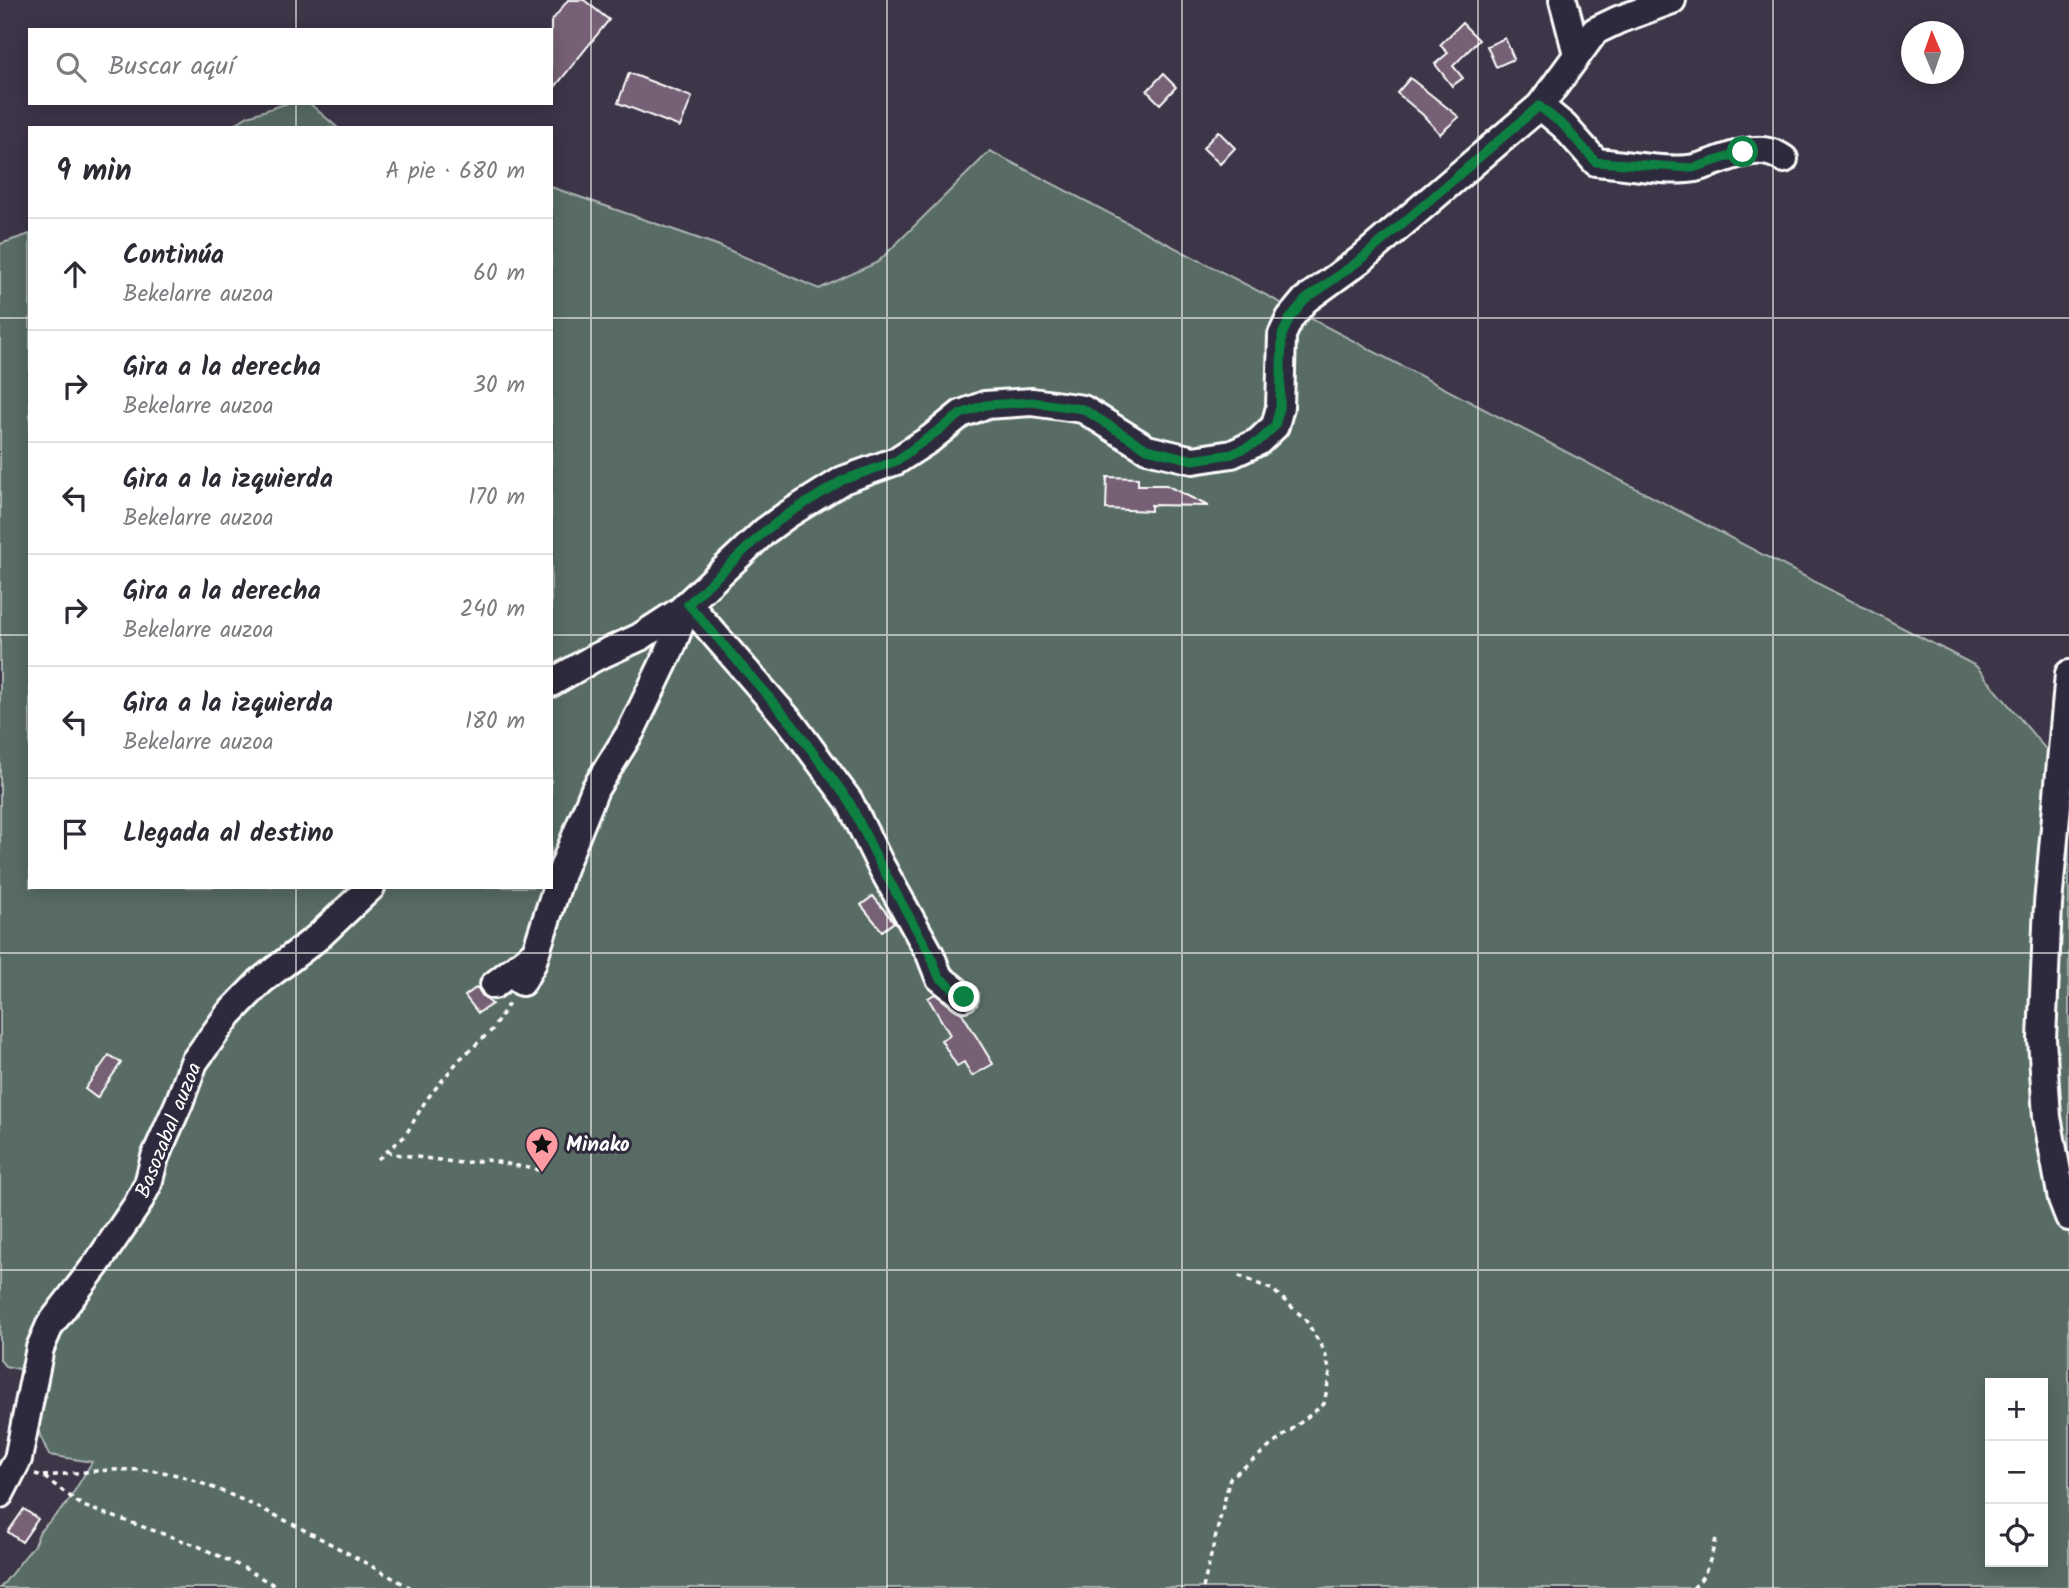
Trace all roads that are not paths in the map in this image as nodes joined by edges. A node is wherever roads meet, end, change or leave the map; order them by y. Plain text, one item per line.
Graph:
1 (1563, 0) edge
2 (1672, 0) edge
3 (1577, 54) junction
4 (1539, 106) junction
5 (1784, 159) dead end
6 (688, 604) junction
7 (2069, 674) edge
8 (553, 682) edge
9 (369, 889) edge
10 (536, 952) junction
11 (522, 982) road end
12 (494, 985) dead end
13 (964, 997) dead end
14 (2069, 1217) edge
15 (0, 1494) edge

1 - 3 street
2 - 3 street
3 - 4 street
4 - 5 street
4 - 6 street
6 - 8 street
6 - 10 street
6 - 13 street
7 - 14 street
9 - 15 street, Basozabal auzoa
10 - 11 street
10 - 12 street

